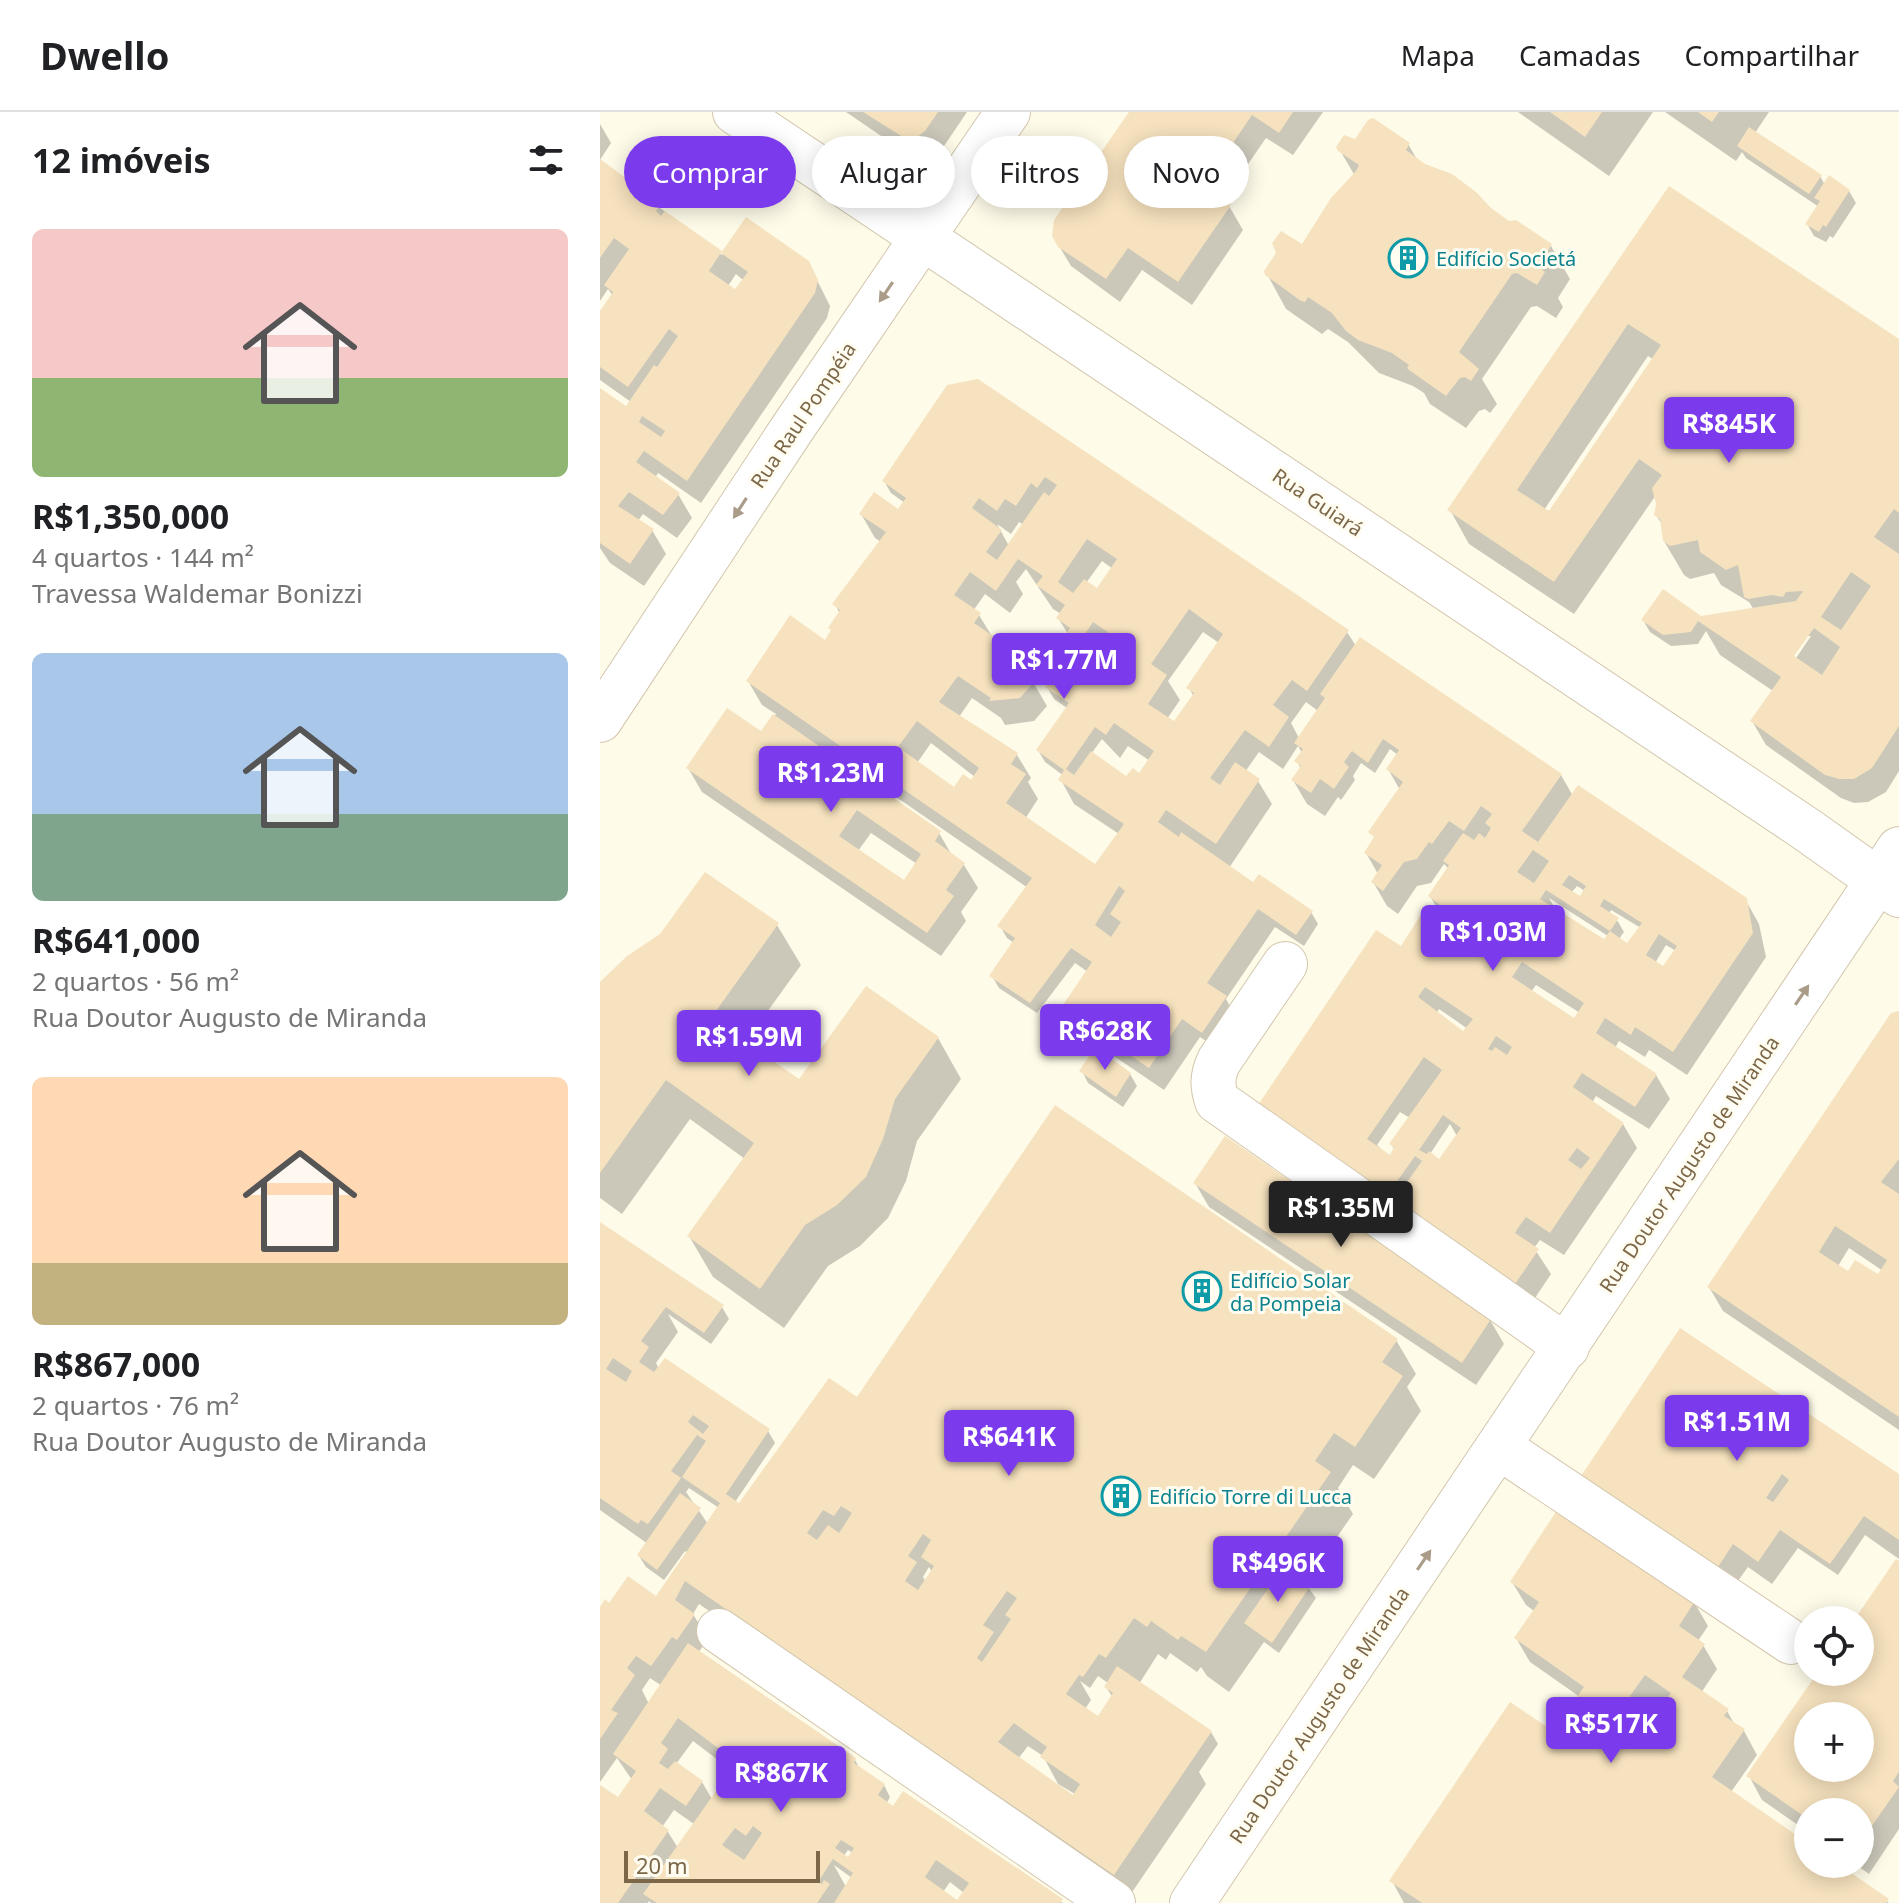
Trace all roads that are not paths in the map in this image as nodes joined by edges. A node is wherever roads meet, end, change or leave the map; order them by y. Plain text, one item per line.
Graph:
1 (735, 112) edge
2 (1008, 112) edge
3 (923, 238) junction
4 (600, 720) edge
5 (1892, 875) edge
6 (1285, 964) dead end
7 (1567, 1347) junction
8 (1499, 1447) junction
9 (719, 1631) dead end
10 (1791, 1642) dead end
11 (1113, 1903) edge
12 (1192, 1903) edge

1 - 3 street, Rua Guiará
2 - 3 street, Rua Raul Pompéia
3 -> 4 street, Rua Raul Pompéia
3 - 5 street, Rua Guiará
7 -> 5 street, Rua Doutor Augusto de Miranda
6 - 7 street
7 - 8 street, Rua Doutor Augusto de Miranda
8 - 10 street
12 -> 8 street, Rua Doutor Augusto de Miranda
9 - 11 street

